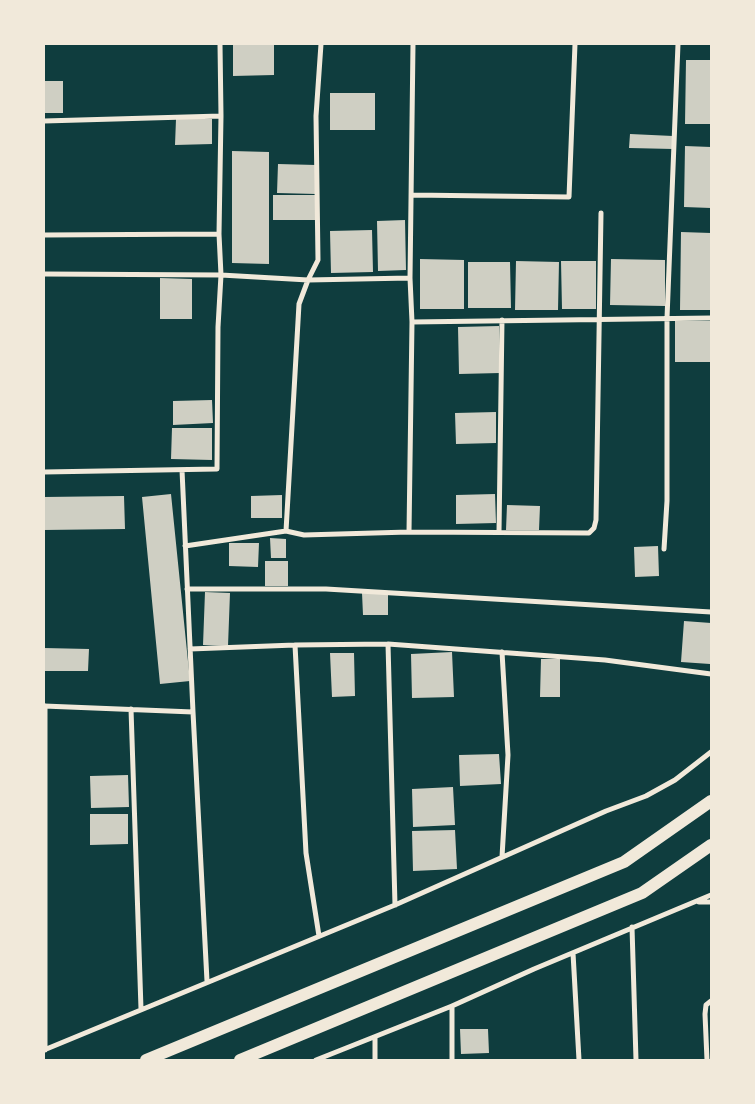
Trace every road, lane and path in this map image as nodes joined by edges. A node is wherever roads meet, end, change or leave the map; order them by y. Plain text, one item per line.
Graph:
1 (220, 44) edge
2 (321, 44) edge
3 (413, 44) edge
4 (575, 44) edge
5 (678, 44) edge
6 (222, 116) junction
7 (44, 121) edge
8 (412, 195) junction
9 (601, 213) dead end
10 (220, 234) junction
11 (44, 235) edge
12 (44, 274) edge
13 (221, 275) junction
14 (410, 278) junction
15 (308, 280) junction
16 (667, 318) junction
17 (711, 318) edge
18 (502, 320) junction
19 (599, 320) junction
20 (412, 322) junction
21 (182, 470) junction
22 (44, 472) edge
23 (286, 531) junction
24 (409, 532) junction
25 (499, 532) junction
26 (185, 546) junction
27 (664, 549) dead end
28 (187, 589) junction
29 (711, 612) edge
30 (388, 644) junction
31 (295, 645) junction
32 (190, 649) junction
33 (502, 652) junction
34 (711, 674) edge
35 (44, 706) edge
36 (131, 709) junction
37 (193, 712) junction
38 (711, 752) edge
39 (711, 801) edge
40 (711, 845) edge
41 (502, 857) junction
42 (711, 895) edge
43 (696, 902) junction
44 (711, 902) edge
45 (394, 905) junction
46 (632, 927) junction
47 (319, 936) junction
48 (573, 953) junction
49 (207, 981) junction
50 (711, 1001) edge
51 (452, 1006) junction
52 (141, 1009) junction
53 (375, 1038) junction
54 (44, 1050) edge
55 (146, 1060) edge
56 (240, 1060) edge
57 (316, 1060) edge
58 (375, 1060) edge
59 (452, 1060) edge
60 (579, 1060) edge
61 (636, 1060) edge
62 (707, 1060) edge

1 - 6 street
2 - 15 street
3 - 8 street
4 - 8 street
5 - 16 street
6 - 7 street
6 - 10 street
8 - 14 street
9 - 19 street
10 - 11 street
10 - 13 street
12 - 13 street
13 - 15 street
13 - 21 street
14 - 15 street
14 - 20 street
15 - 23 street
16 - 17 street
16 - 19 street
16 - 27 street
18 - 19 street
18 - 20 street
18 - 25 street
19 - 25 street
20 - 24 street
21 - 22 street
21 - 26 street
23 - 24 street
23 - 26 street
24 - 25 street
26 - 28 street
28 - 29 street
28 - 32 street
30 - 31 street
30 - 33 street
30 - 45 street
31 - 32 street
31 - 47 street
32 - 37 street
33 - 34 street
33 - 41 street
35 - 36 street
35 - 54 street
36 - 37 street
36 - 52 street
37 - 49 street
38 - 41 street
39 - 55 main road
40 - 56 main road
41 - 45 street
42 - 43 street
43 - 44 street
43 - 46 street
45 - 47 street
46 - 48 street
46 - 61 street
47 - 49 street
48 - 51 street
48 - 60 street
49 - 52 street
50 - 62 street
51 - 53 street
51 - 59 street
52 - 54 street
53 - 57 street
53 - 58 street

